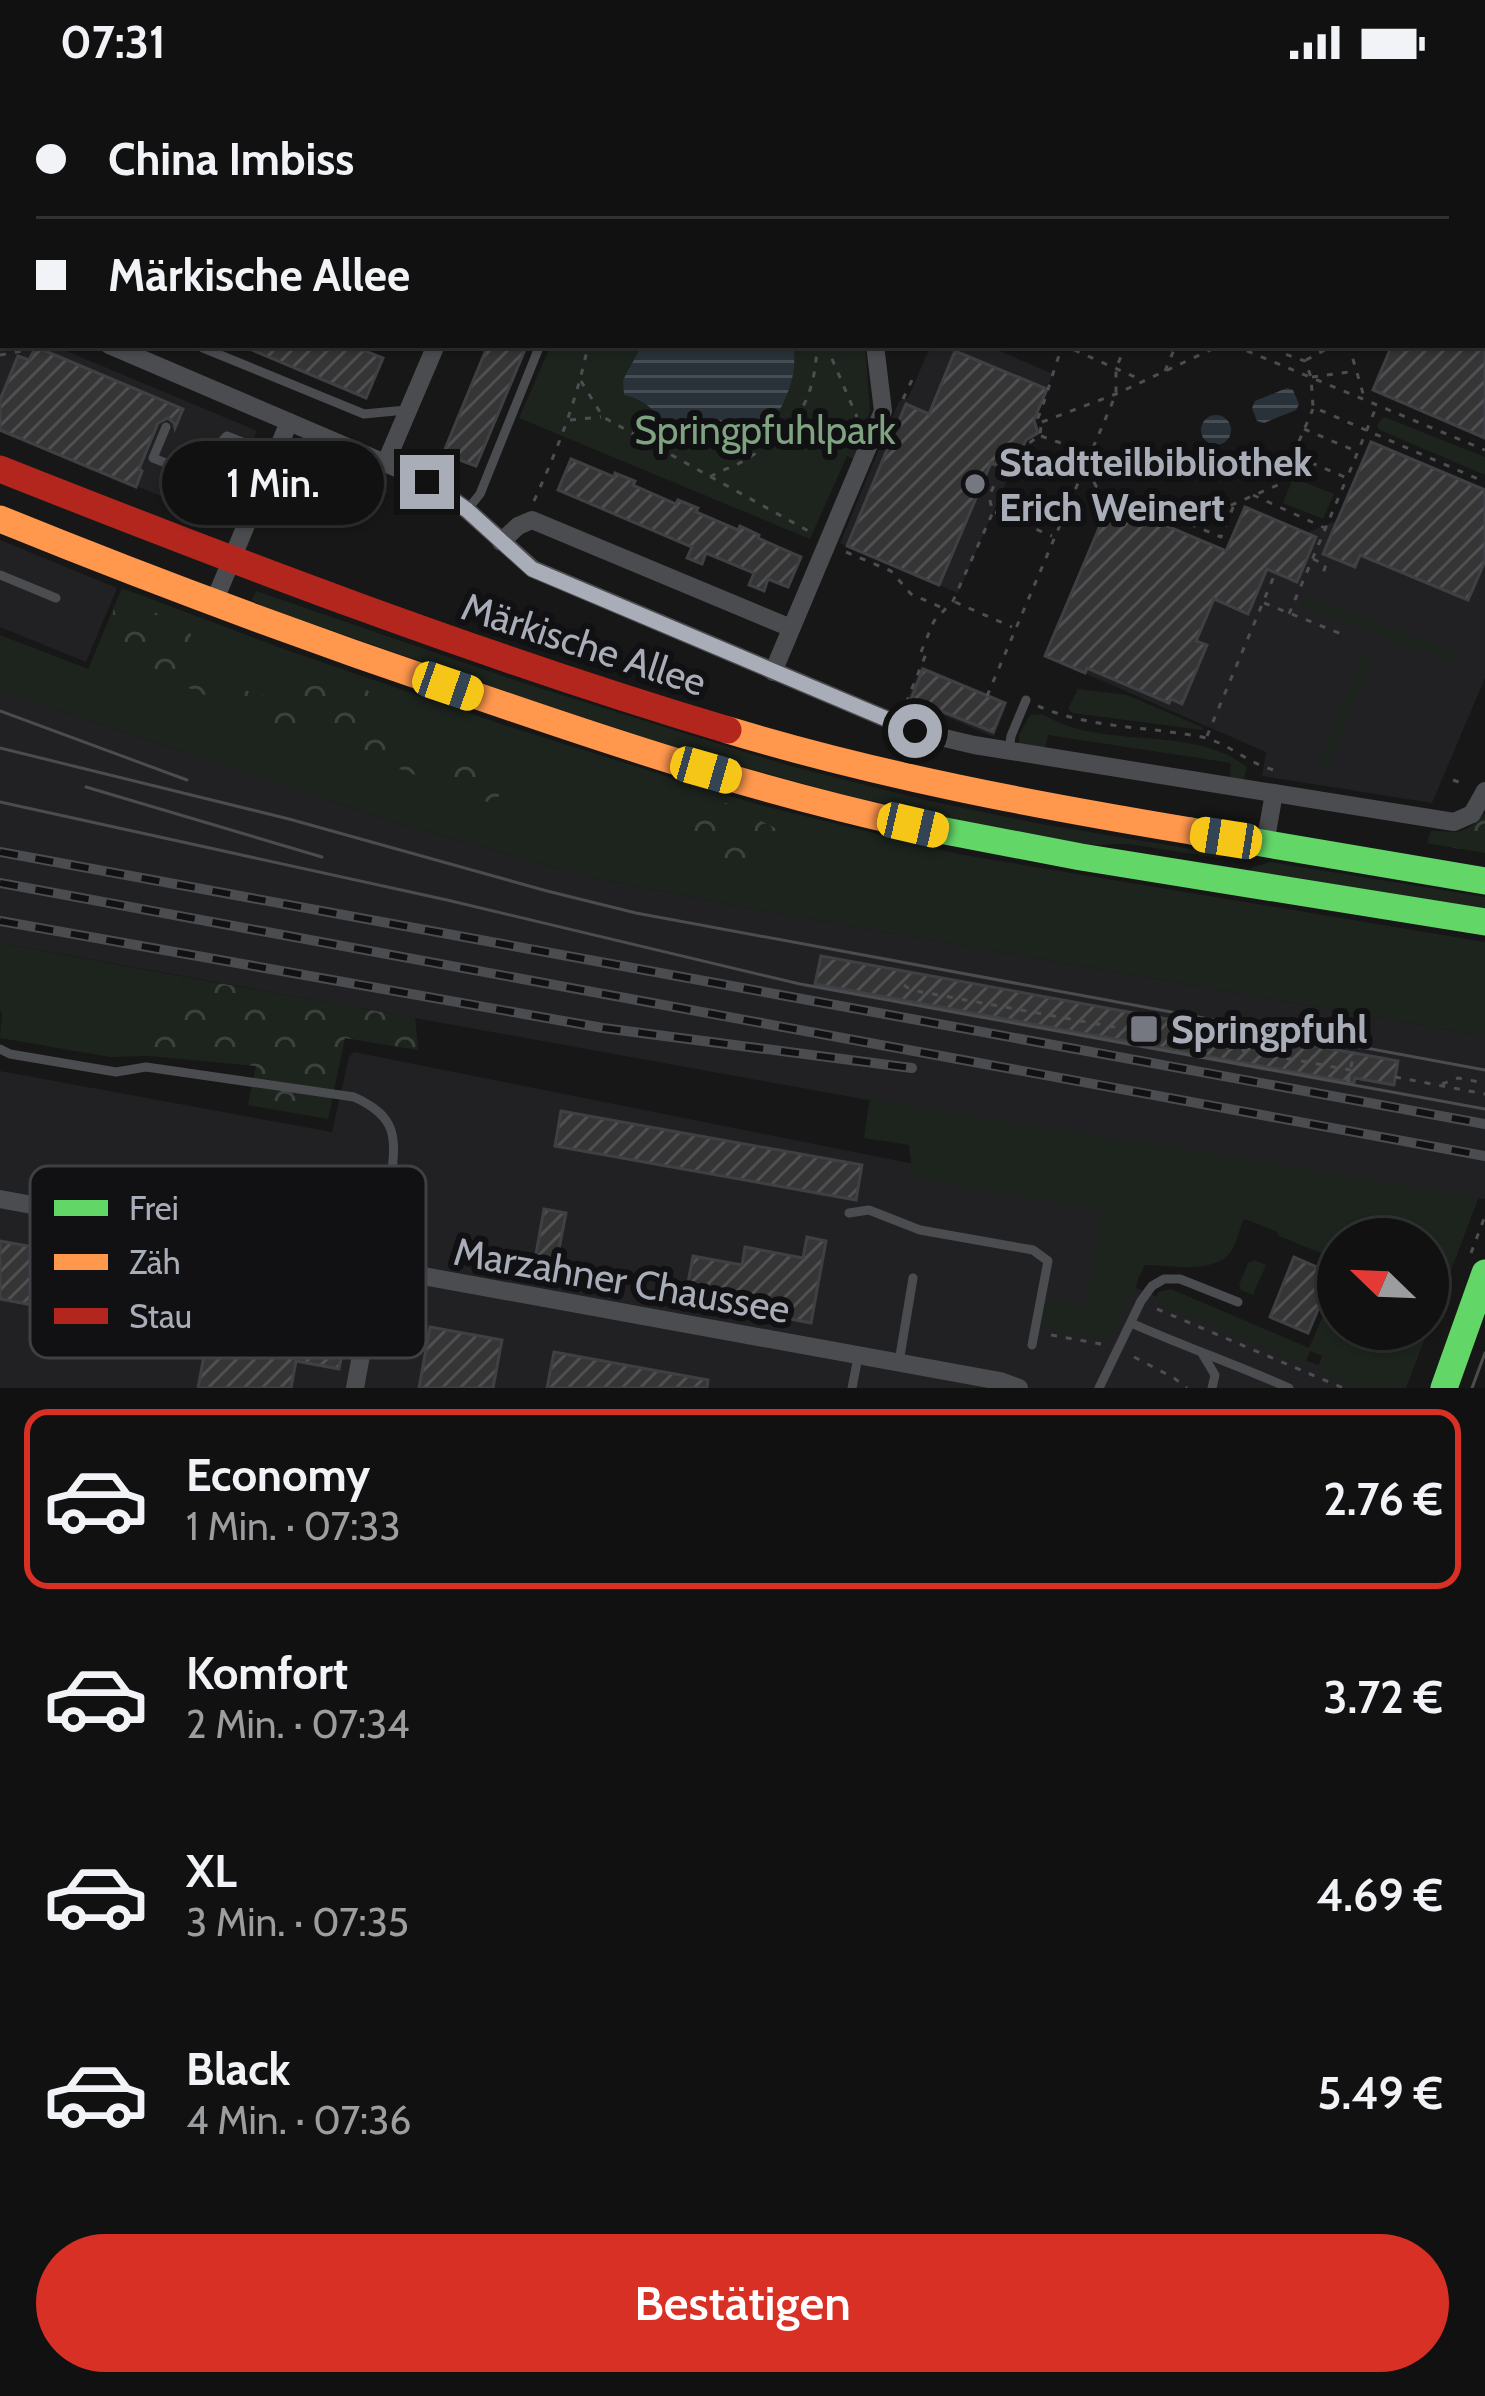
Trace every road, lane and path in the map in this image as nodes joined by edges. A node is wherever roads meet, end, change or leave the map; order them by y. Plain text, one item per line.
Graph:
1 (116, 348) edge
2 (203, 348) dead end
3 (435, 348) edge
4 (539, 348) edge
5 (587, 348) edge
6 (817, 348) edge
7 (827, 348) edge
8 (875, 348) edge
9 (1062, 348) edge
10 (1070, 348) edge
11 (1125, 348) edge
12 (1175, 348) edge
13 (1215, 348) edge
14 (1241, 348) edge
15 (1252, 348) edge
16 (1277, 348) edge
17 (1329, 348) edge
18 (1358, 348) edge
19 (1251, 352) junction
20 (1305, 361) junction
21 (1116, 368) junction
22 (1357, 371) junction
23 (1164, 372) junction
24 (1311, 377) junction
25 (912, 380) dead end
26 (1144, 381) junction
27 (581, 382) junction
28 (1116, 394) junction
29 (1365, 400) junction
30 (1377, 405) junction
31 (1313, 407) junction
32 (409, 410) junction
33 (898, 411) dead end
34 (603, 417) junction
35 (569, 420) junction
36 (289, 422) junction
37 (1041, 423) junction
38 (166, 427) dead end
39 (1304, 429) junction
40 (1367, 431) junction
41 (1040, 435) junction
42 (871, 446) junction
43 (1485, 450) edge
44 (1358, 452) junction
45 (276, 455) junction
46 (1293, 455) junction
47 (386, 462) junction
48 (1086, 464) junction
49 (0, 470) edge
50 (710, 477) junction
51 (1347, 478) junction
52 (1485, 482) edge
53 (1252, 494) junction
54 (1235, 502) junction
55 (533, 504) dead end
56 (467, 510) junction
57 (993, 512) junction
58 (0, 519) edge
59 (1188, 523) junction
60 (1325, 528) junction
61 (1055, 537) junction
62 (822, 540) junction
63 (501, 542) junction
64 (1312, 559) junction
65 (231, 561) junction
66 (1322, 573) dead end
67 (0, 575) edge
68 (1274, 576) dead end
69 (56, 598) dead end
70 (214, 602) junction
71 (953, 602) junction
72 (1262, 603) junction
73 (945, 610) junction
74 (1289, 614) junction
75 (791, 628) junction
76 (1016, 628) junction
77 (1343, 634) dead end
78 (773, 672) junction
79 (986, 696) dead end
80 (1026, 700) joint
81 (901, 716) dead end
82 (1207, 738) junction
83 (1009, 750) junction
84 (1278, 771) dead end
85 (1485, 791) edge
86 (1274, 793) junction
87 (1265, 844) junction
88 (1089, 857) junction
89 (1485, 881) edge
90 (1485, 922) edge
91 (904, 986) dead end
92 (0, 1049) edge
93 (1354, 1052) dead end
94 (1353, 1070) junction
95 (1396, 1077) dead end
96 (1348, 1082) dead end
97 (1485, 1083) edge
98 (1440, 1085) junction
99 (1485, 1094) edge
100 (393, 1166) edge
101 (0, 1199) edge
102 (30, 1205) edge
103 (849, 1213) dead end
104 (1485, 1273) edge
105 (426, 1278) edge
106 (913, 1278) dead end
107 (1238, 1302) dead end
108 (1147, 1304) junction
109 (1131, 1323) junction
110 (1142, 1328) junction
111 (1043, 1333) dead end
112 (1032, 1345) dead end
113 (1118, 1350) junction
114 (1203, 1355) junction
115 (858, 1357) junction
116 (361, 1358) edge
117 (898, 1364) junction
118 (355, 1388) edge
119 (852, 1388) edge
120 (1019, 1388) edge
121 (1099, 1388) edge
122 (1187, 1388) edge
123 (1212, 1388) edge
124 (1289, 1388) edge
125 (1343, 1388) edge
126 (1444, 1388) edge

1 - 36 street, Märkische Allee
2 - 32 lane
3 - 32 street
4 - 56 lane
5 - 27 path
6 - 50 path
7 - 42 path
8 - 42 street
9 - 37 path
10 - 21 path
11 - 21 path
12 - 23 path
13 - 23 path
14 - 19 path
15 - 19 path
16 - 20 path
17 - 20 path
18 - 22 path
19 - 24 path
20 - 24 path
21 - 26 path
21 - 28 path
22 - 24 path
22 - 29 path
23 - 26 path
24 - 29 path
24 - 31 path
25 - 33 path
26 - 28 path
27 - 34 path
27 - 35 path
28 - 37 path
28 - 48 path
29 - 30 path
30 - 40 path
30 - 43 path
31 - 39 path
31 - 40 path
32 - 47 street
34 - 35 path
34 - 50 path
35 - 55 path
36 - 45 street
36 - 47 street, Märkische Allee
37 - 41 path
38 - 45 lane
39 - 44 path
39 - 46 path
40 - 44 path
40 - 52 path
41 - 48 path
41 - 57 path
42 - 62 street
44 - 51 path
45 - 65 street
46 - 51 path
46 - 53 path
47 - 56 street, Märkische Allee
48 - 59 path
48 - 61 path
49 - 65 main road, Märkische Allee
50 - 62 path
51 - 60 path
53 - 54 path
53 - 60 path
54 - 59 path
54 - 59 path
56 - 63 street, Märkische Allee
57 - 61 path
57 - 71 path
58 - 70 main road, Märkische Allee
60 - 64 path
61 - 76 path
62 - 73 path
62 - 75 street
63 - 75 street, Märkische Allee
63 - 78 street, Märkische Allee
64 - 66 path
64 - 74 path
65 - 70 street
65 - 87 main road, Märkische Allee
67 - 69 lane
68 - 72 path
70 - 88 main road, Märkische Allee
71 - 73 path
71 - 76 path
72 - 74 path
72 - 82 path
73 - 81 path
74 - 77 path
75 - 78 street
76 - 79 path
78 - 83 street, Märkische Allee
80 - 82 path
80 - 83 lane
82 - 84 path
83 - 86 street, Märkische Allee
85 - 86 street, Märkische Allee
86 - 87 street
87 - 88 main road
87 - 89 main road, Märkische Allee
88 - 90 main road, Märkische Allee
91 - 94 path
92 - 100 lane
93 - 94 path
94 - 96 path
95 - 98 path
97 - 98 path
98 - 99 path
101 - 102 street, Marzahner Chaussee
103 - 112 lane
104 - 126 main road
105 - 115 street, Marzahner Chaussee
106 - 117 lane
107 - 108 lane
108 - 109 lane
108 - 110 path
108 - 125 path
109 - 110 lane
109 - 113 lane
110 - 114 lane
111 - 113 path
113 - 121 lane
113 - 122 path
114 - 123 lane
114 - 124 lane
115 - 117 street, Marzahner Chaussee
115 - 119 lane
116 - 118 street
117 - 120 street, Marzahner Chaussee

